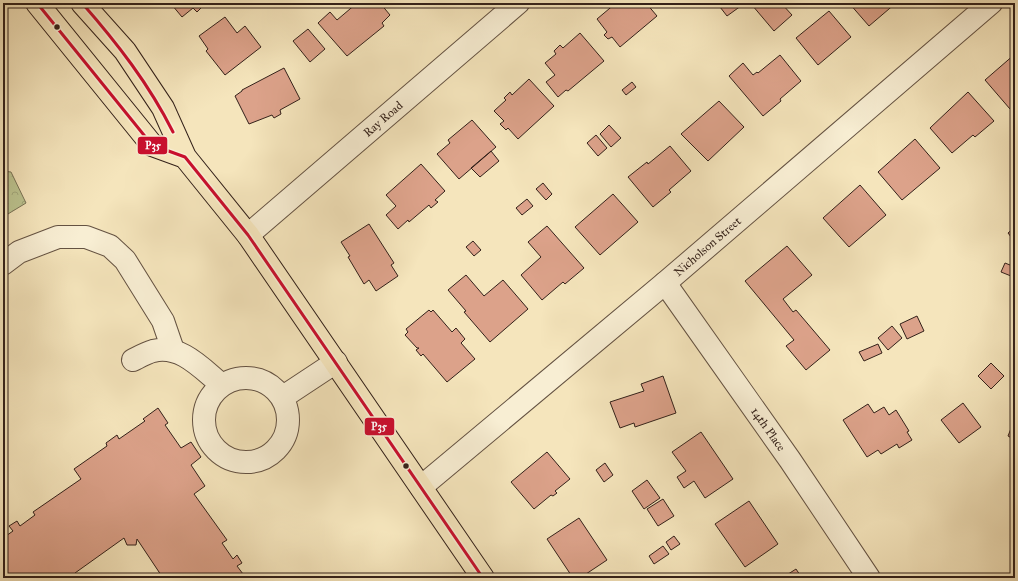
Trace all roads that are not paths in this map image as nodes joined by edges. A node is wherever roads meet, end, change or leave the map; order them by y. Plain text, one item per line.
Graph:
1 (37, 3) edge
2 (82, 3) edge
3 (518, 3) edge
4 (991, 3) edge
5 (185, 157) junction
6 (248, 234) junction
7 (3, 264) edge
8 (665, 283) junction
9 (173, 350) junction
10 (133, 360) dead end
11 (336, 362) junction
12 (222, 385) junction
13 (282, 397) junction
14 (421, 487) junction
15 (483, 578) edge
16 (869, 578) edge

1 - 5 main road
2 - 5 main road
3 - 6 street, Ray Road
4 - 8 street, Nicholson Street
5 - 6 main road
6 - 11 main road
7 - 9 street
8 - 14 street, Nicholson Street
8 - 16 street, 14th Place
9 - 10 street
9 - 12 street
11 - 13 street
11 - 14 main road
12 - 13 street
12 - 13 street
14 - 15 main road

